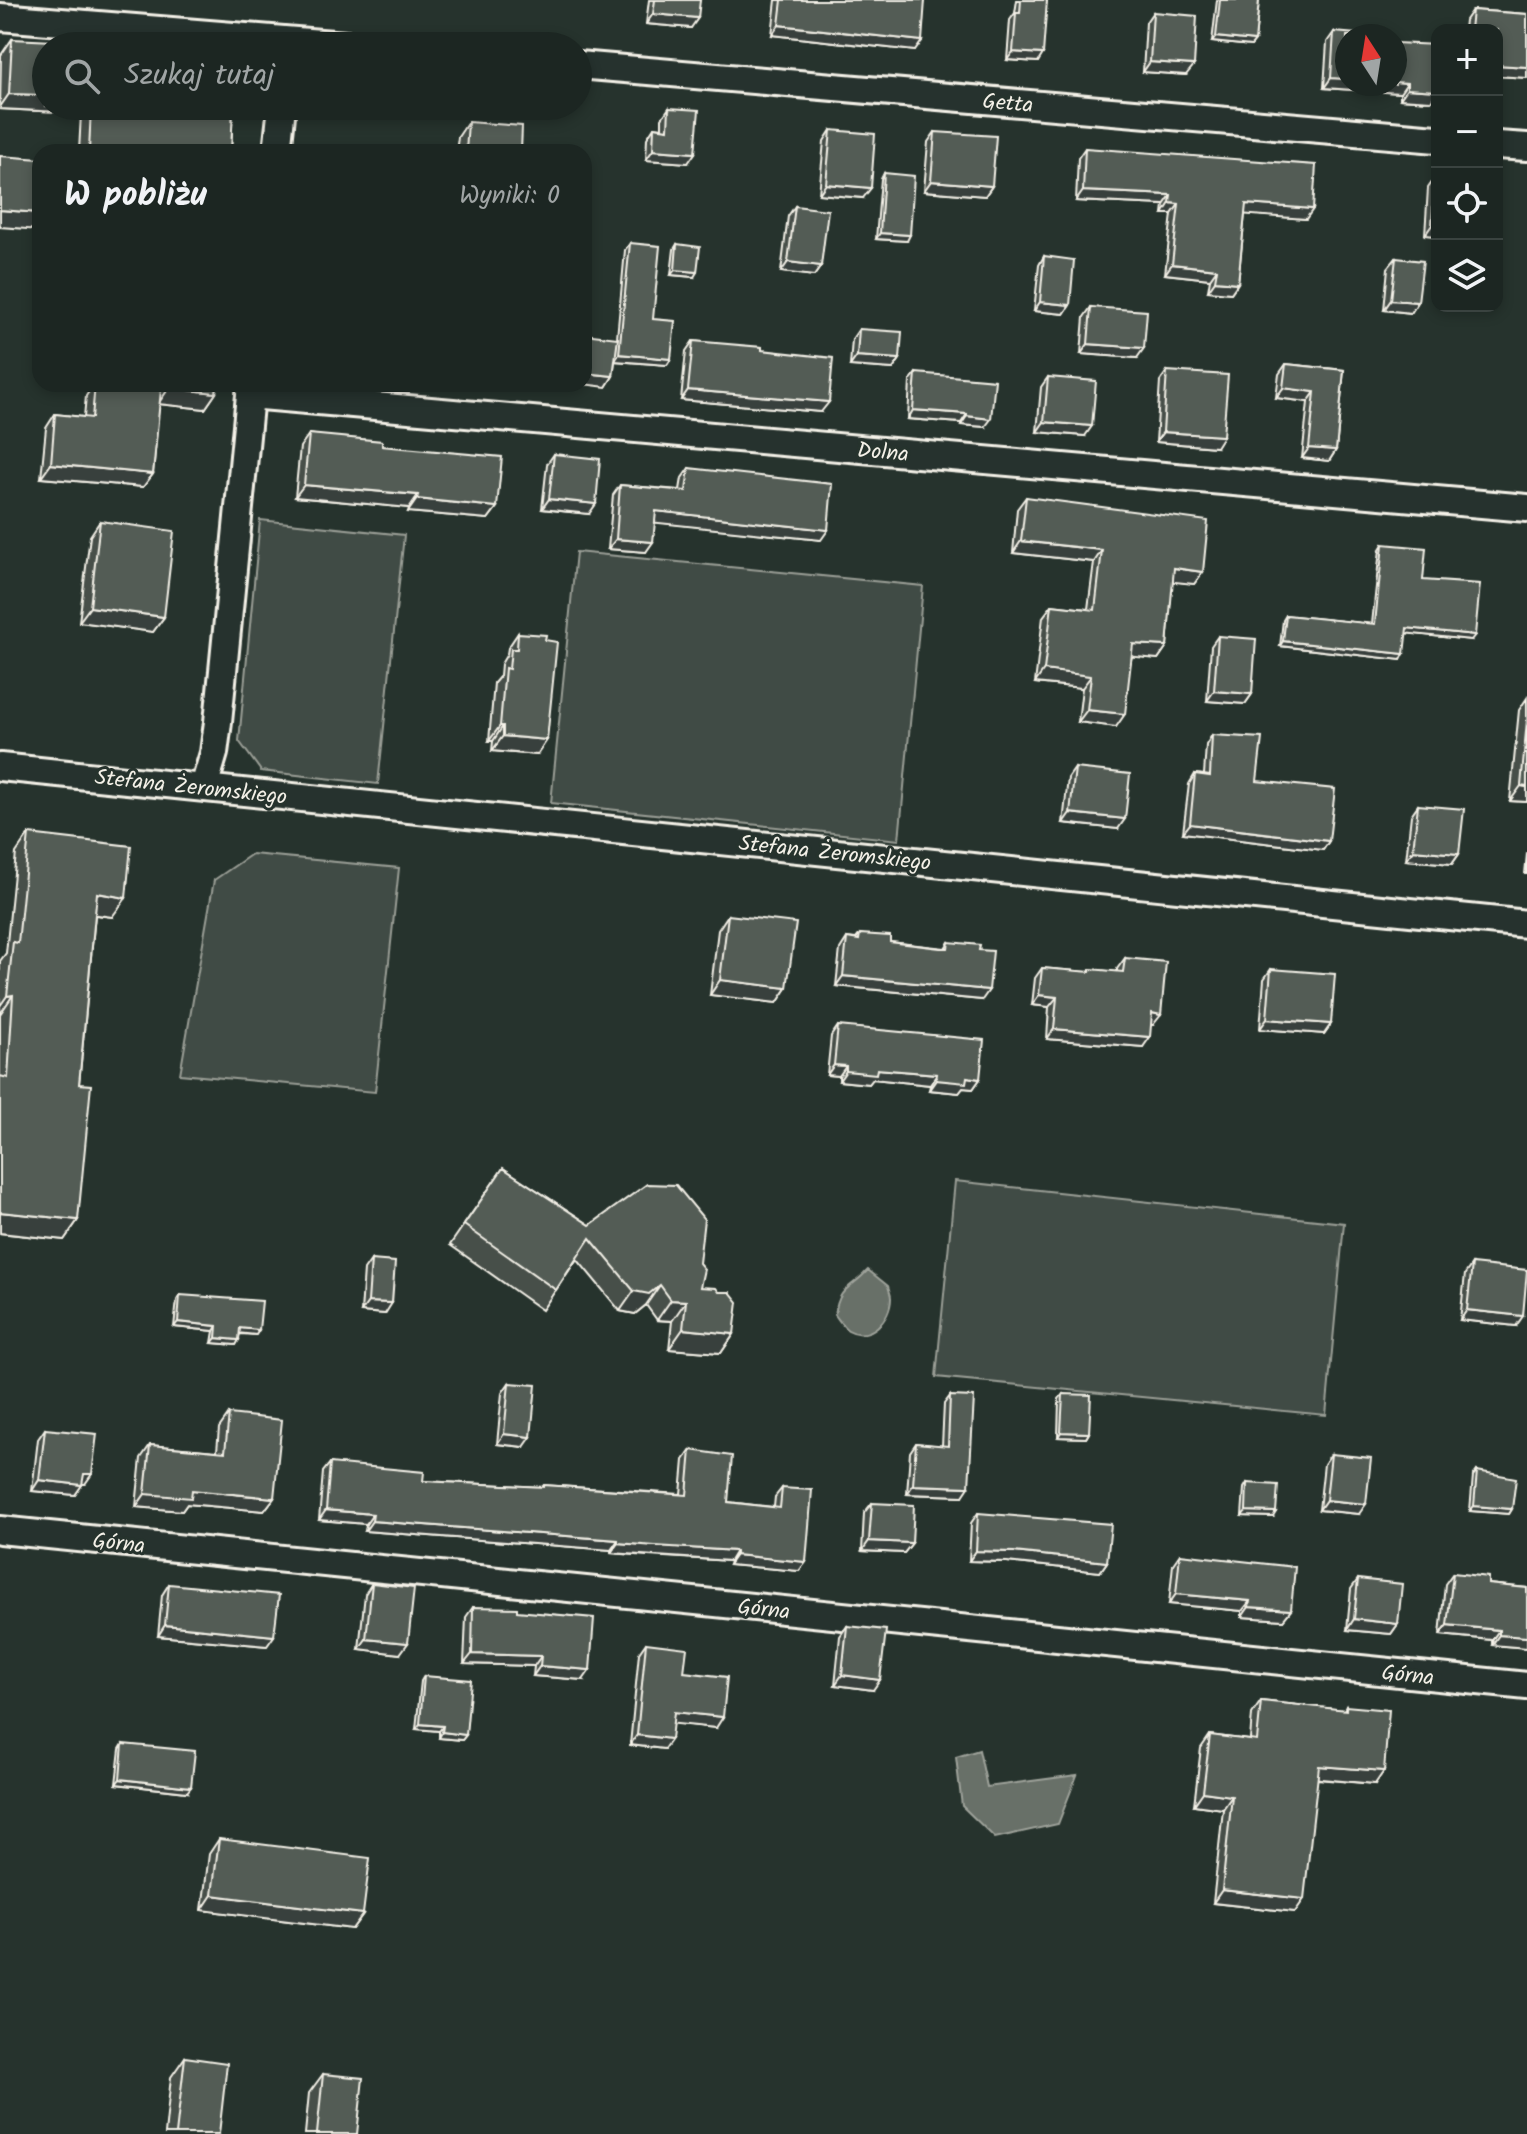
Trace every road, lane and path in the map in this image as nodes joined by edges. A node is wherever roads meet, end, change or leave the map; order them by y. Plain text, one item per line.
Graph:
1 (0, 17) edge
2 (166, 32) edge
3 (592, 66) edge
4 (280, 120) edge
5 (1431, 138) edge
6 (278, 144) edge
7 (1503, 145) edge
8 (1527, 147) edge
9 (251, 392) edge
10 (283, 392) edge
11 (1527, 508) edge
12 (0, 767) edge
13 (204, 787) junction
14 (1527, 924) edge
15 (0, 1530) edge
16 (1527, 1686) edge

1 - 2 street
3 - 5 street, Getta
4 - 6 street
7 - 8 street
9 - 13 street
10 - 11 street, Dolna
12 - 13 street, Stefana Żeromskiego
13 - 14 street, Stefana Żeromskiego
15 - 16 street, Górna

